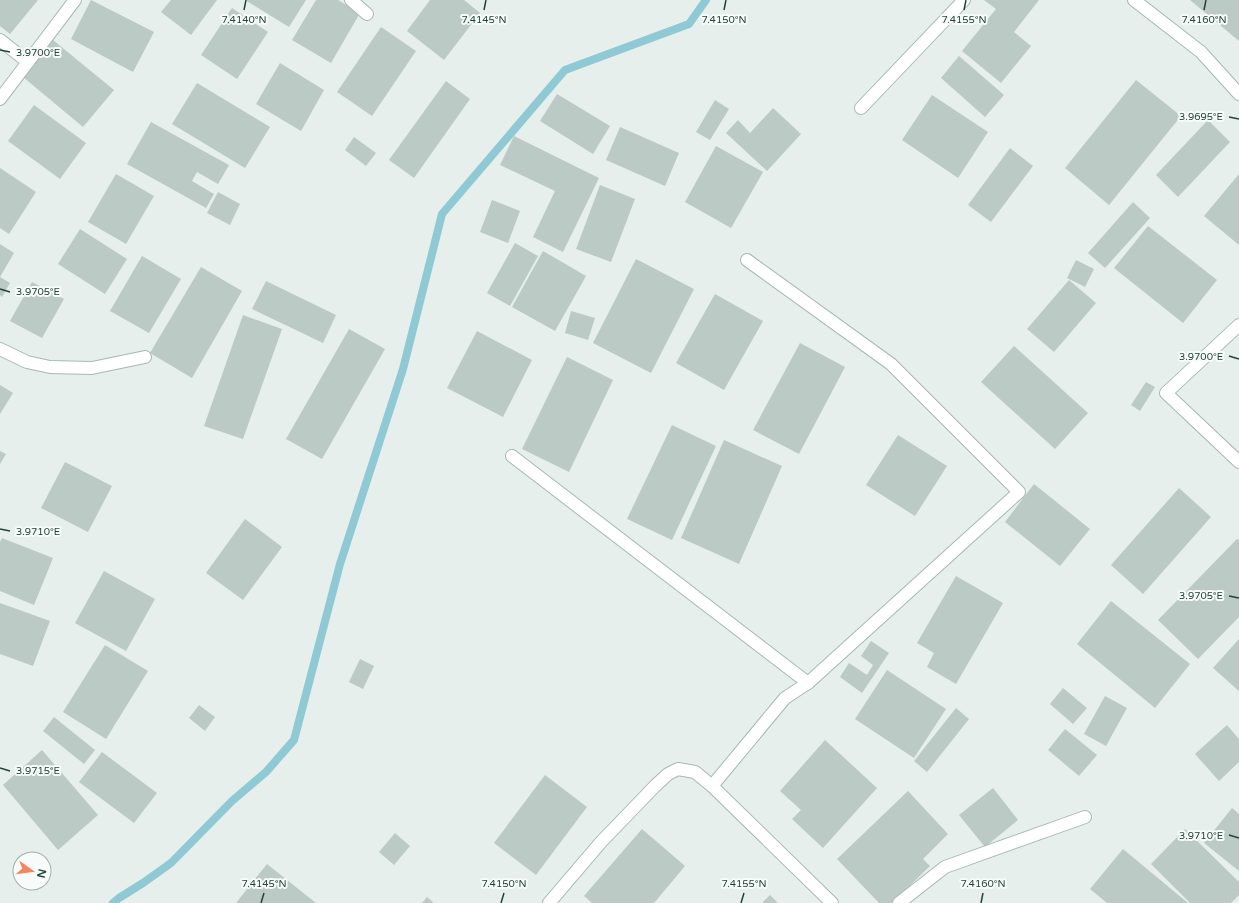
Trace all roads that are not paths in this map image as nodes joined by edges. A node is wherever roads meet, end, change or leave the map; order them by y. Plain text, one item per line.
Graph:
1 (75, 0) edge
2 (351, 0) edge
3 (964, 0) edge
4 (1134, 0) edge
5 (367, 14) dead end
6 (0, 40) edge
7 (28, 62) junction
8 (1239, 94) edge
9 (0, 100) edge
10 (861, 108) dead end
11 (747, 260) dead end
12 (1239, 325) edge
13 (0, 349) edge
14 (145, 357) dead end
15 (512, 456) dead end
16 (1239, 462) edge
17 (808, 683) junction
18 (712, 786) junction
19 (1085, 817) dead end
20 (549, 903) edge
21 (832, 903) edge
22 (900, 903) edge

1 - 7 street
2 - 5 street
3 - 10 street
4 - 8 street
6 - 7 street
7 - 9 street
11 - 17 street
12 - 16 street
13 - 14 street
15 - 17 street
17 - 18 street
18 - 20 street
18 - 21 street
19 - 22 street

